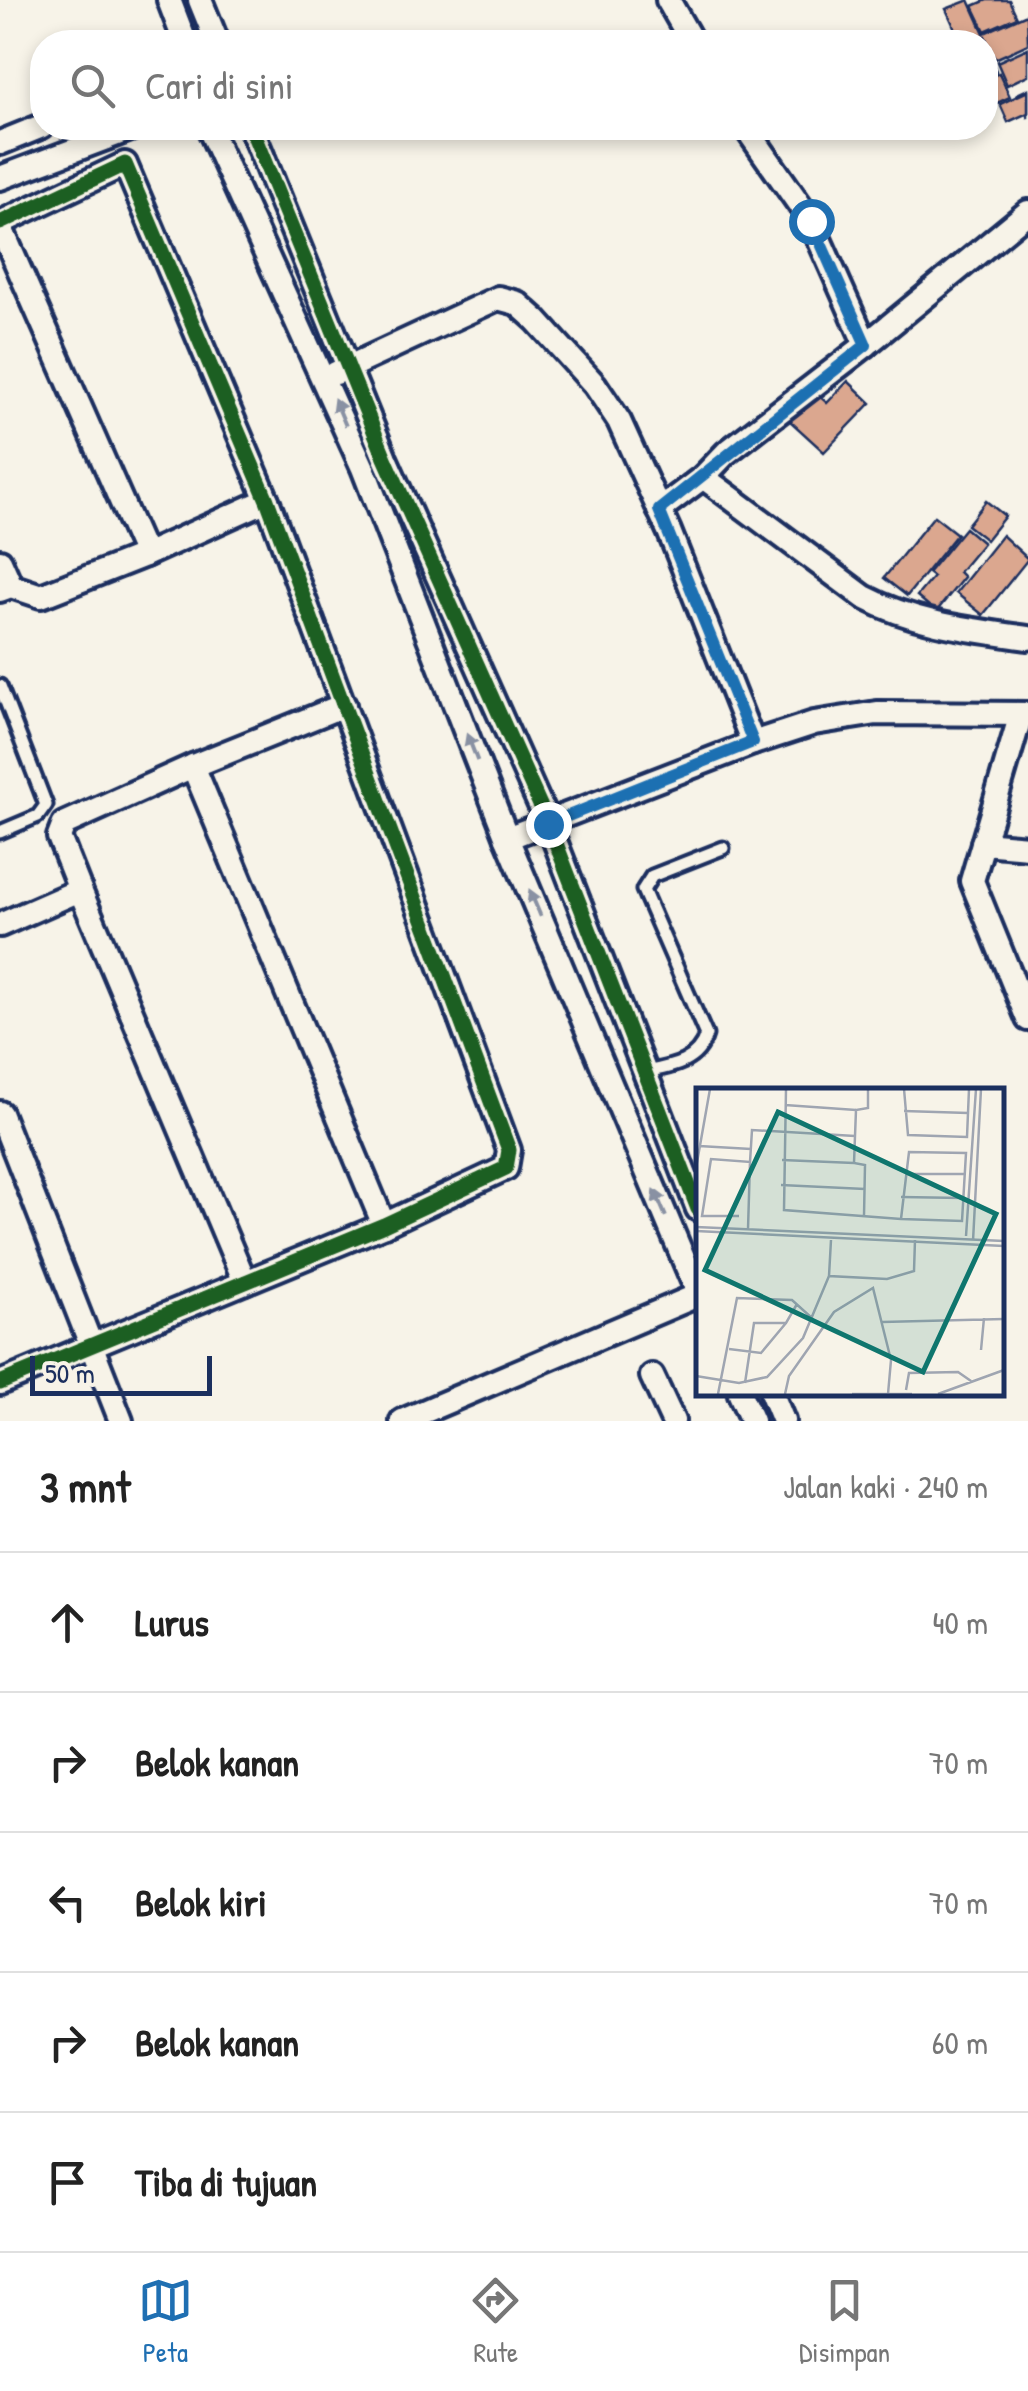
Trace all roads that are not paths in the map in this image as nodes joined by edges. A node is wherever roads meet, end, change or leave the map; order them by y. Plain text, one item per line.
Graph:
1 (168, 0) edge
2 (200, 0) edge
3 (668, 0) edge
4 (179, 30) edge
5 (212, 30) edge
6 (685, 30) edge
7 (30, 131) edge
8 (100, 140) edge
9 (215, 140) edge
10 (256, 140) edge
11 (754, 140) edge
12 (0, 144) edge
13 (0, 178) edge
14 (1028, 212) edge
15 (0, 224) edge
16 (866, 345) junction
17 (336, 373) junction
18 (374, 463) junction
19 (703, 478) junction
20 (267, 500) junction
21 (659, 510) junction
22 (145, 555) junction
23 (0, 562) edge
24 (6, 588) edge
25 (1028, 638) edge
26 (0, 686) edge
27 (344, 705) junction
28 (1025, 714) edge
29 (753, 742) junction
30 (194, 766) junction
31 (548, 824) junction
32 (0, 832) edge
33 (508, 838) junction
34 (983, 842) junction
35 (723, 848) dead end
36 (1028, 848) edge
37 (80, 890) junction
38 (0, 925) edge
39 (1028, 1019) edge
40 (646, 1072) junction
41 (0, 1114) edge
42 (696, 1204) edge
43 (384, 1225) junction
44 (246, 1282) junction
45 (696, 1289) edge
46 (696, 1295) edge
47 (90, 1346) junction
48 (652, 1376) dead end
49 (0, 1383) edge
50 (741, 1396) edge
51 (773, 1396) edge
52 (120, 1421) edge
53 (402, 1421) edge
54 (673, 1421) edge
55 (752, 1421) edge
56 (783, 1421) edge

1 - 4 street
2 - 5 street
3 - 6 street
7 - 12 street
8 - 13 street
9 - 17 street
10 - 17 street
11 - 16 street
14 - 16 street
15 - 20 street
15 - 22 street
16 - 19 street
17 - 18 street
17 - 21 street
18 - 31 street
33 -> 18 street
19 - 21 street
19 - 25 street
20 - 22 street
20 - 27 street
21 - 29 street
22 - 24 street
23 - 24 street
26 - 32 lane
27 - 30 street
27 - 43 street
28 - 29 street
28 - 34 street
29 - 31 street
30 - 37 street
30 - 43 street
31 - 33 street
31 - 40 street
45 -> 33 street
34 - 36 street
34 - 39 street
35 - 40 lane
37 - 38 street
37 - 44 street
40 - 42 street
41 - 47 street
43 - 44 street
44 - 47 street
46 - 53 street
47 - 49 street
47 - 52 street
48 - 54 street
50 - 55 street
51 - 56 street

